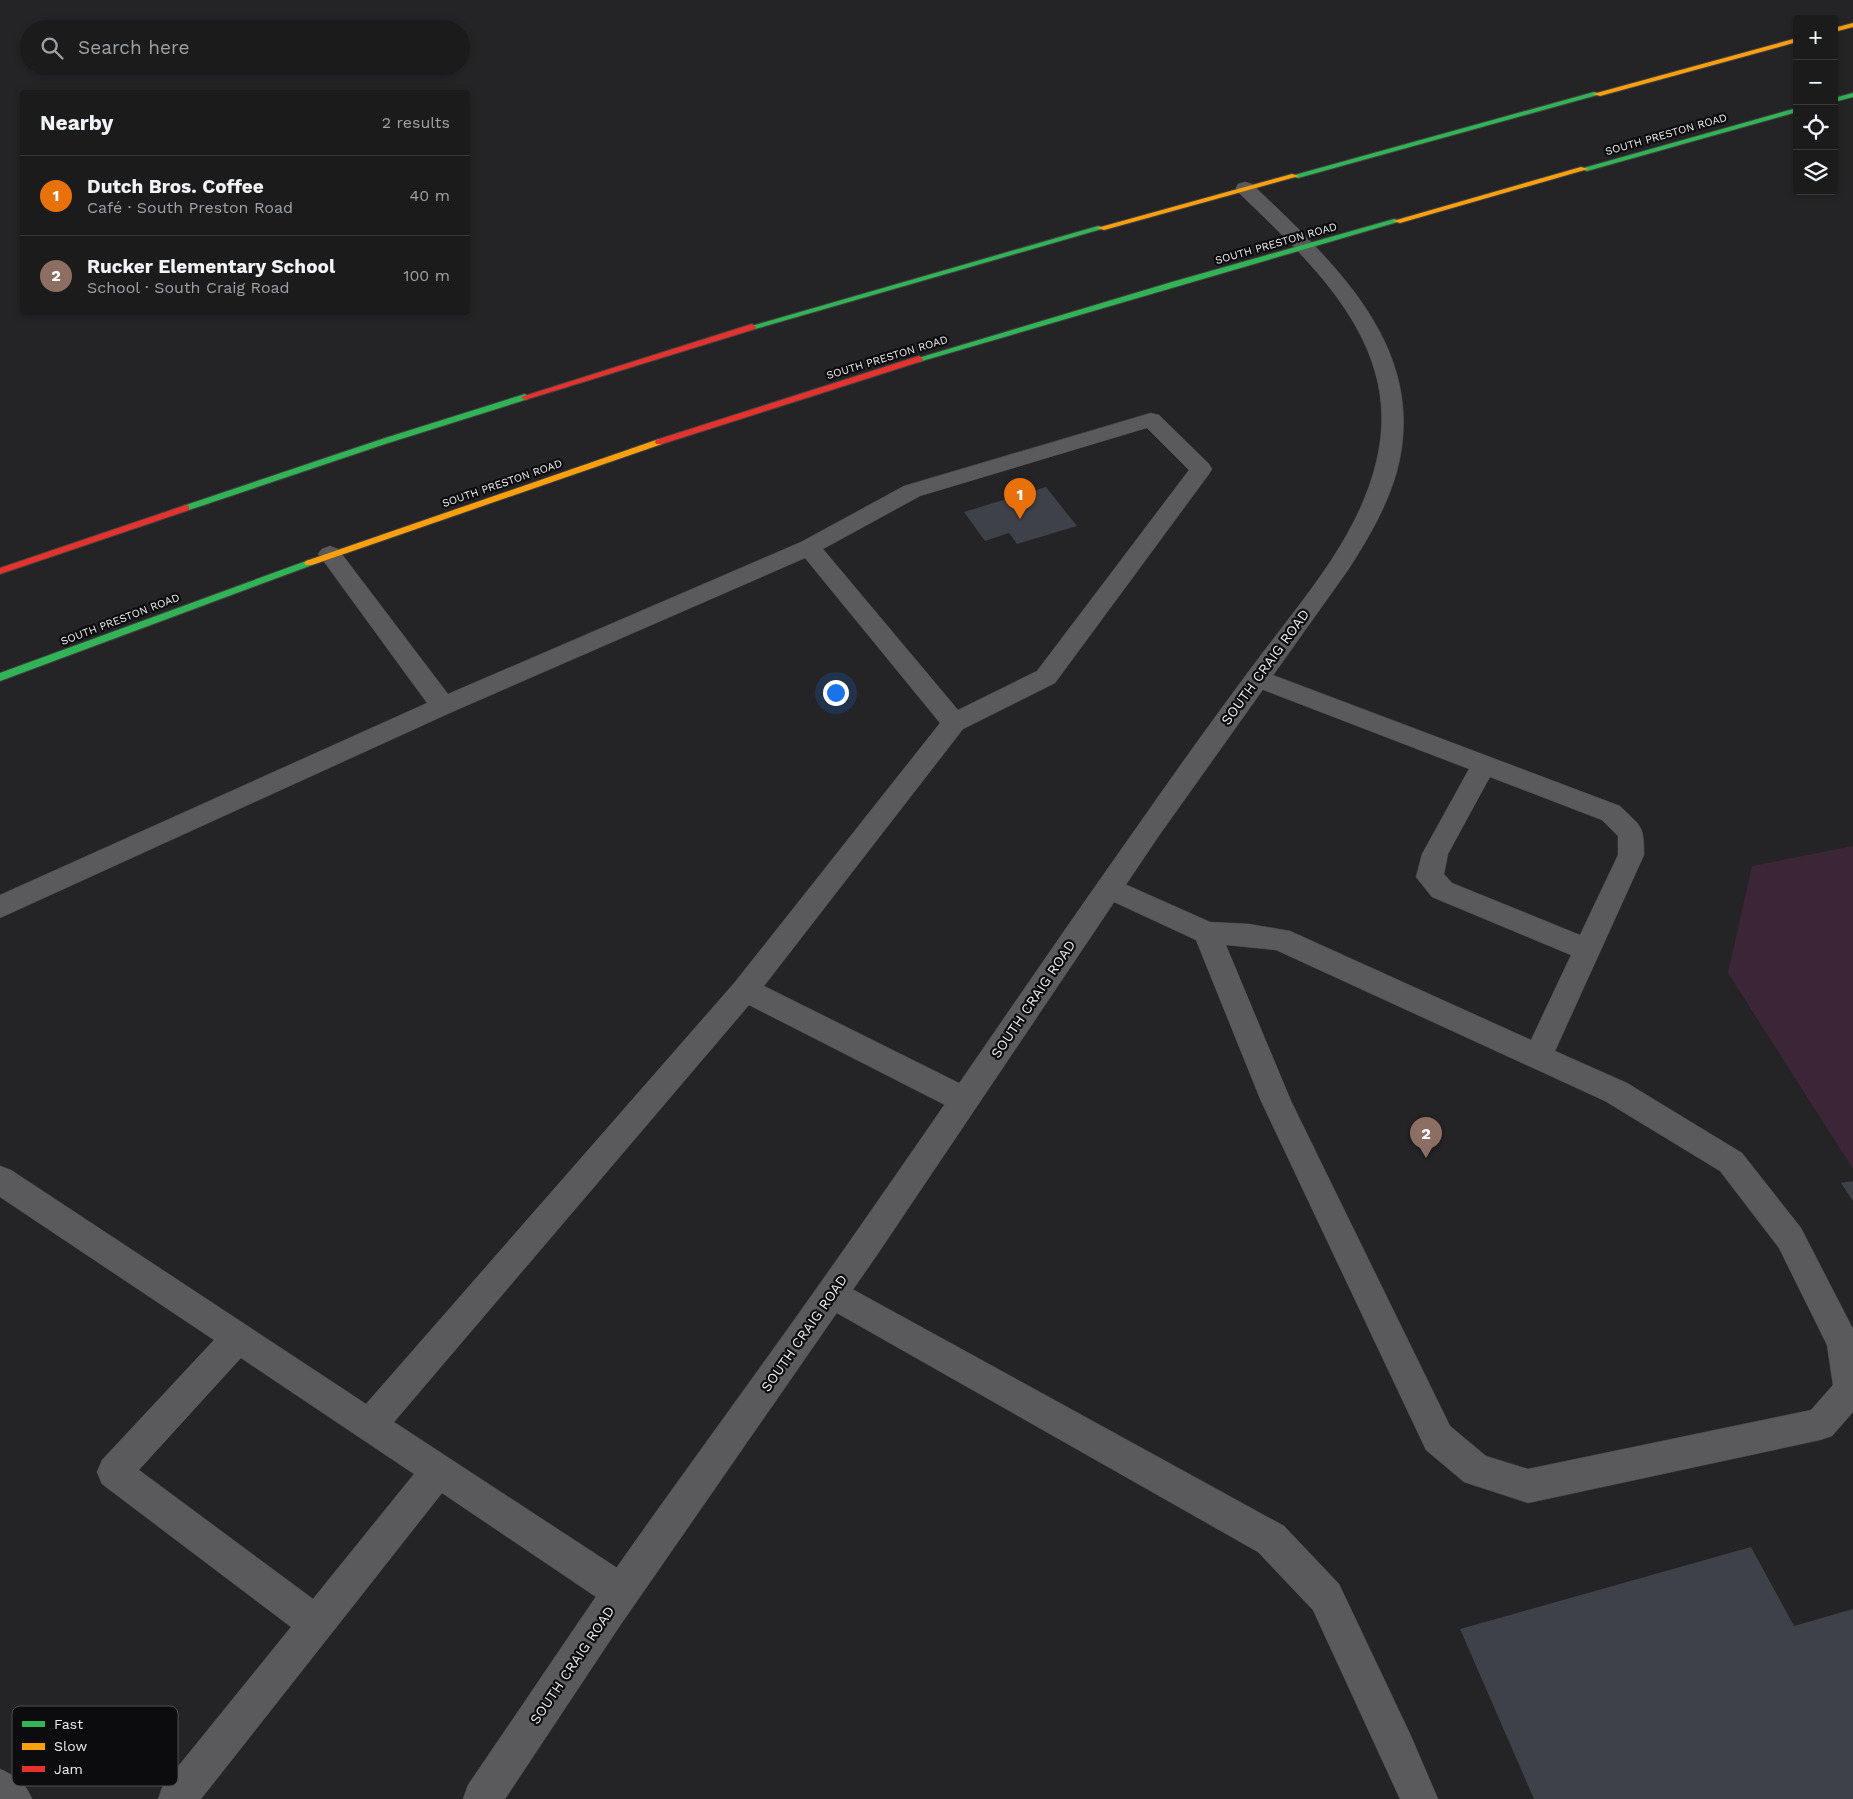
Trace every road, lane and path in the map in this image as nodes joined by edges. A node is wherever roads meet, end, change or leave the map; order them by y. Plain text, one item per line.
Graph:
1 (1853, 25) edge
2 (1838, 29) edge
3 (1793, 41) edge
4 (1853, 95) edge
5 (1838, 99) edge
6 (1793, 111) edge
7 (1245, 188) junction
8 (1306, 247) junction
9 (809, 547) junction
10 (330, 554) junction
11 (0, 571) edge
12 (0, 677) edge
13 (1257, 678) junction
14 (443, 706) junction
15 (954, 723) junction
16 (1484, 765) junction
17 (1109, 888) junction
18 (0, 907) edge
19 (1207, 933) junction
20 (1588, 950) junction
21 (745, 990) junction
22 (1538, 1057) junction
23 (964, 1100) junction
24 (0, 1180) edge
25 (832, 1294) junction
26 (238, 1338) junction
27 (370, 1425) junction
28 (439, 1470) junction
29 (621, 1592) junction
30 (316, 1624) junction
31 (0, 1788) edge
32 (13, 1799) edge
33 (177, 1799) edge
34 (482, 1799) edge
35 (1419, 1799) edge

1 - 2 main road
3 - 7 main road
4 - 5 main road
6 - 8 main road, SOUTH PRESTON ROAD
7 - 8 street, SOUTH CRAIG ROAD
7 - 11 main road
8 - 10 main road, SOUTH PRESTON ROAD
8 - 13 street, SOUTH CRAIG ROAD
9 - 14 street
9 - 15 street
9 - 15 street
10 - 12 main road, SOUTH PRESTON ROAD
10 - 14 street
13 - 16 street
13 - 17 street, SOUTH CRAIG ROAD
14 - 18 street
15 - 21 street
16 - 20 street
16 - 20 street
17 - 19 street
17 - 23 street, SOUTH CRAIG ROAD
19 - 22 street
19 - 22 street
20 - 22 street
21 - 23 street
21 - 27 street
23 - 25 street, SOUTH CRAIG ROAD
24 - 26 street
25 - 29 street, SOUTH CRAIG ROAD
25 - 35 street
26 - 27 street
26 - 30 street
27 - 28 street
28 - 29 street
28 - 30 street
29 - 34 street, SOUTH CRAIG ROAD
30 - 33 street
31 - 32 street

